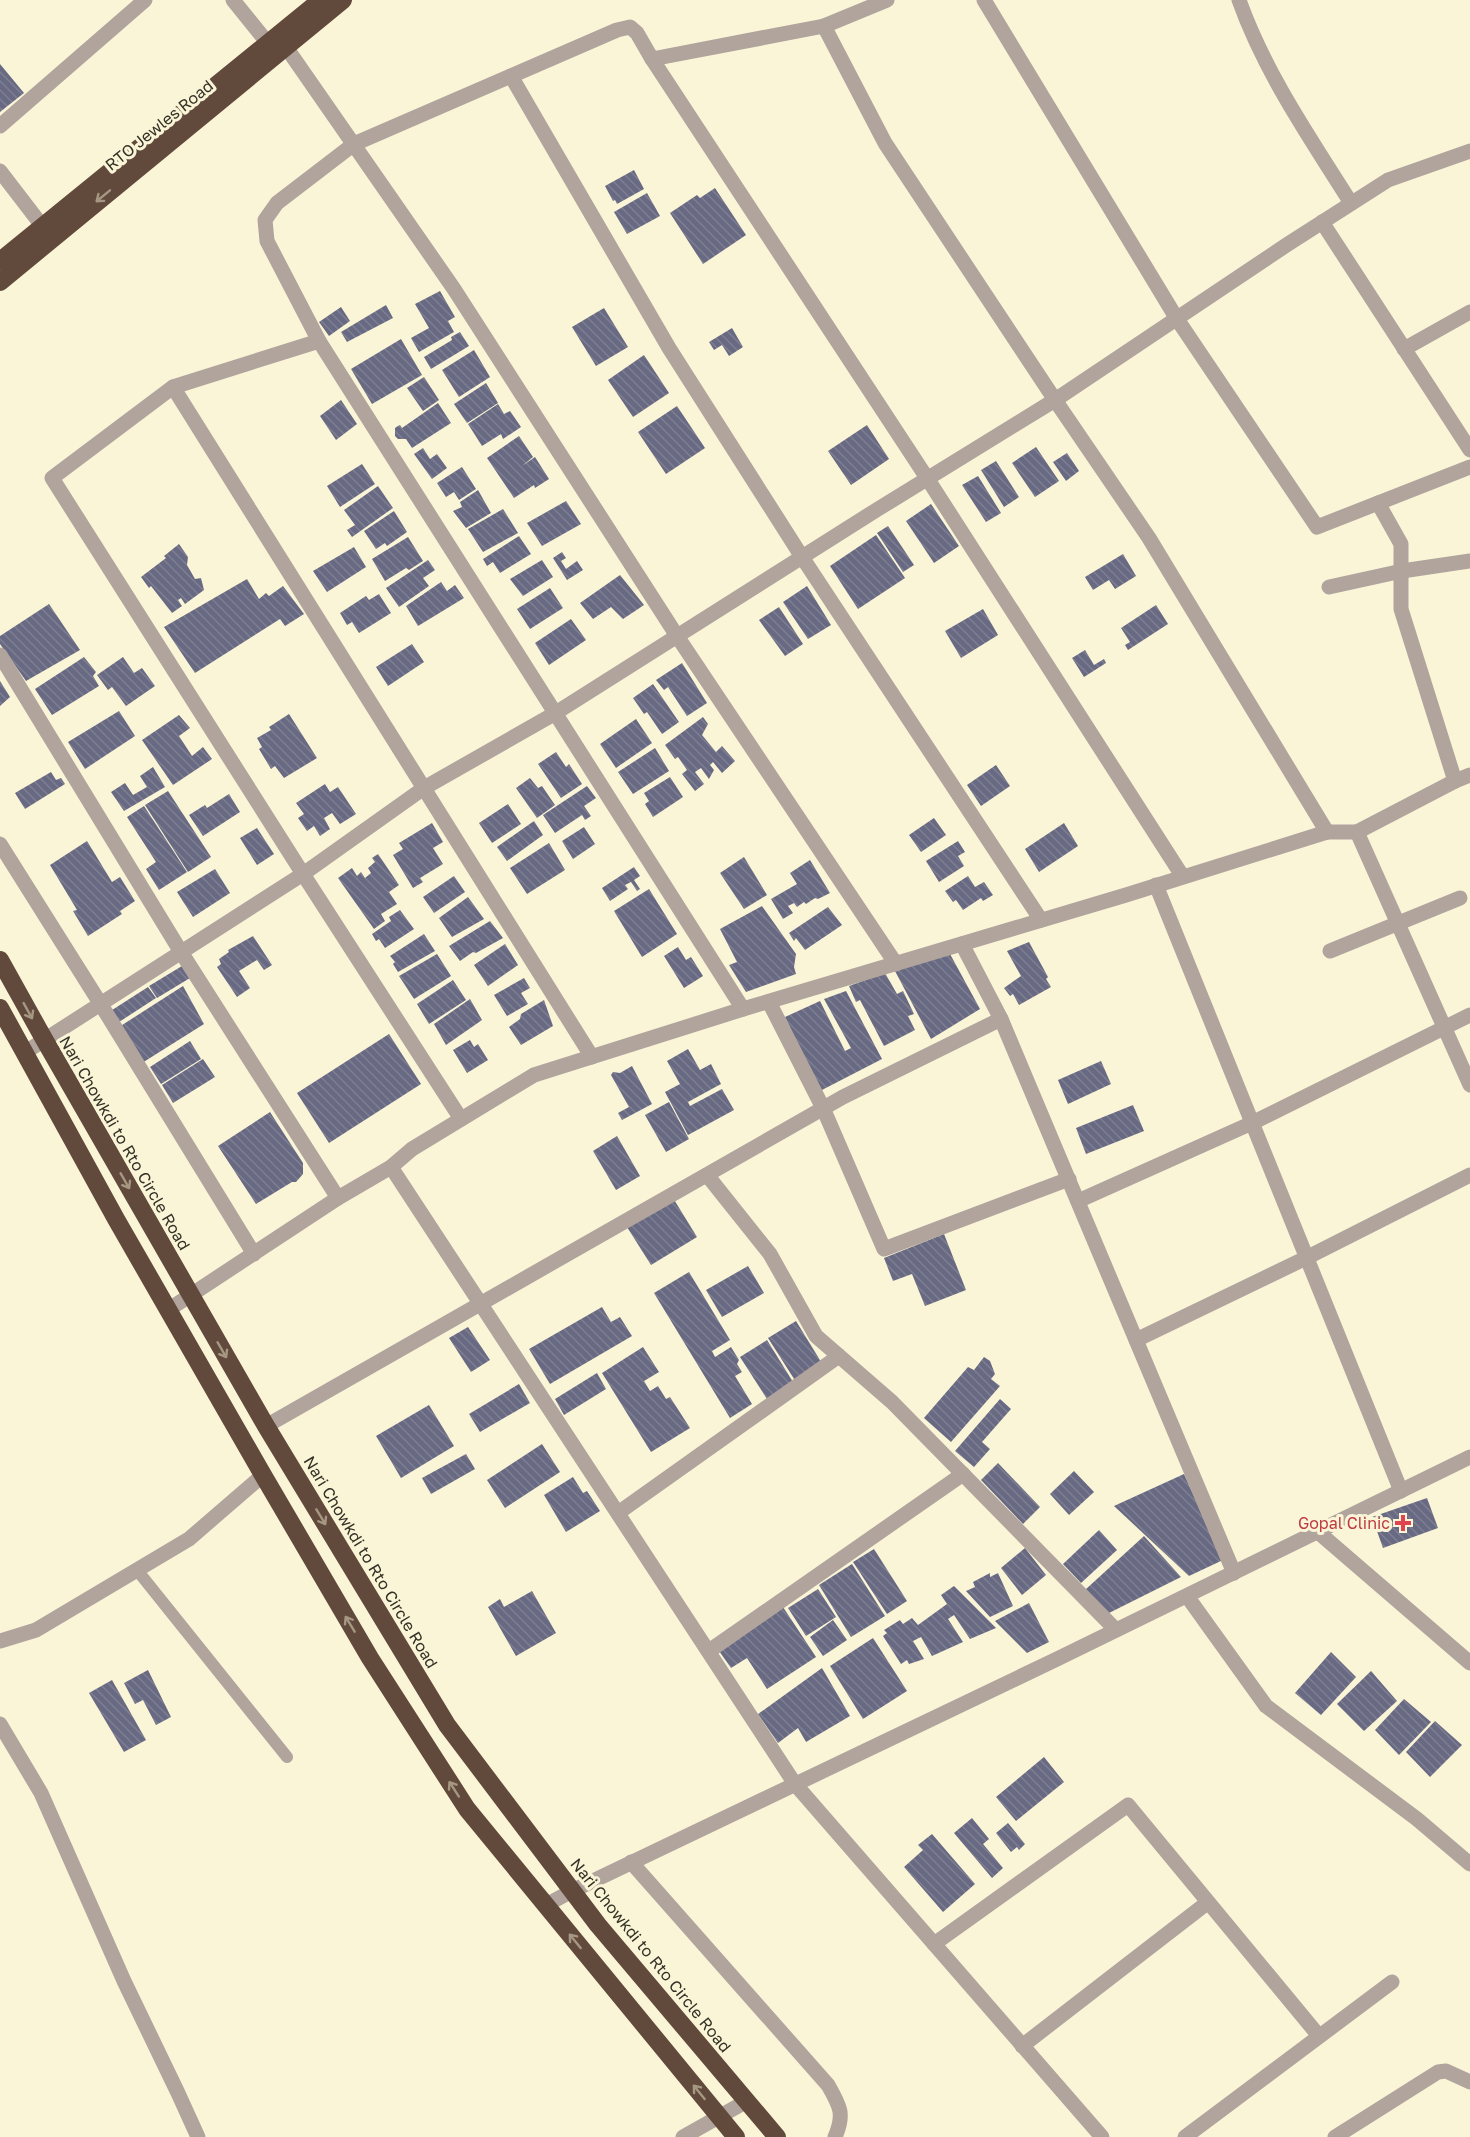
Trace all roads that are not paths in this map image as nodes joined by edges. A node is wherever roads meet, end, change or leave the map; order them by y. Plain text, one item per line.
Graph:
1 (145, 0) edge
2 (233, 0) edge
3 (321, 0) edge
4 (343, 0) edge
5 (887, 0) edge
6 (984, 0) edge
7 (1239, 0) edge
8 (824, 26) junction
9 (277, 45) junction
10 (652, 59) junction
11 (511, 76) junction
12 (0, 126) edge
13 (354, 144) junction
14 (1470, 151) edge
15 (0, 171) edge
16 (1351, 203) junction
17 (1322, 222) junction
18 (43, 227) junction
19 (0, 261) edge
20 (0, 282) edge
21 (1470, 312) edge
22 (1177, 319) junction
23 (319, 341) junction
24 (1404, 349) junction
25 (173, 387) junction
26 (1055, 400) junction
27 (1470, 450) edge
28 (1470, 467) edge
29 (927, 478) junction
30 (1378, 503) junction
31 (802, 557) junction
32 (1470, 561) edge
33 (1402, 571) junction
34 (1329, 587) dead end
35 (677, 636) junction
36 (0, 655) edge
37 (554, 714) junction
38 (1470, 774) edge
39 (1455, 781) junction
40 (424, 788) junction
41 (1327, 832) junction
42 (1357, 832) junction
43 (0, 844) edge
44 (303, 874) junction
45 (1183, 877) junction
46 (1156, 885) junction
47 (1460, 898) dead end
48 (1041, 920) junction
49 (1398, 924) junction
50 (962, 944) junction
51 (1330, 951) dead end
52 (181, 952) junction
53 (0, 960) edge
54 (896, 964) junction
55 (769, 1002) junction
56 (100, 1003) junction
57 (0, 1008) edge
58 (743, 1009) junction
59 (1470, 1015) edge
60 (1001, 1019) junction
61 (1444, 1028) junction
62 (44, 1039) junction
63 (24, 1053) junction
64 (592, 1057) junction
65 (1470, 1085) edge
66 (823, 1108) junction
67 (461, 1119) junction
68 (1252, 1123) junction
69 (391, 1167) junction
70 (707, 1174) junction
71 (1470, 1175) edge
72 (1069, 1179) junction
73 (339, 1198) junction
74 (1078, 1201) junction
75 (254, 1254) junction
76 (1306, 1258) junction
77 (190, 1295) junction
78 (482, 1304) junction
79 (168, 1310) junction
80 (1136, 1340) junction
81 (839, 1356) junction
82 (266, 1426) junction
83 (1470, 1457) edge
84 (963, 1474) junction
85 (262, 1475) junction
86 (1401, 1491) junction
87 (618, 1513) junction
88 (1318, 1532) junction
89 (137, 1570) junction
90 (1234, 1573) junction
91 (1187, 1596) junction
92 (1116, 1630) junction
93 (0, 1641) edge
94 (709, 1651) junction
95 (1470, 1663) edge
96 (0, 1724) edge
97 (287, 1757) dead end
98 (795, 1784) junction
99 (631, 1862) junction
100 (1470, 1864) edge
101 (572, 1891) junction
102 (1207, 1903) junction
103 (546, 1905) junction
104 (934, 1944) junction
105 (1392, 1982) dead end
106 (1319, 2036) junction
107 (1022, 2046) junction
108 (1470, 2082) edge
109 (747, 2101) junction
110 (718, 2117) junction
111 (198, 2137) edge
112 (683, 2137) edge
113 (736, 2137) edge
114 (777, 2137) edge
115 (834, 2137) edge
116 (1102, 2137) edge
117 (1185, 2137) edge
118 (1335, 2137) edge

1 - 12 street
2 - 9 street
3 - 9 highway, RTO Jewles Road
4 - 9 highway, RTO Jewles Road
5 - 8 street
6 - 22 street
7 - 16 street
8 - 10 street
8 - 26 street
9 - 13 street
9 - 18 highway, RTO Jewles Road
9 -> 20 highway, RTO Jewles Road
10 - 11 street
10 - 29 street
11 - 13 street
11 - 31 street
13 - 23 street
13 - 35 street
14 - 16 street
15 - 18 street
16 - 17 street
17 - 22 street
17 - 24 street
18 - 19 highway, RTO Jewles Road
21 - 24 street
22 - 26 street
22 - 30 street
23 - 25 street
23 - 37 street
24 - 27 street
25 - 40 street
25 - 44 street
26 - 29 street
26 - 41 street
28 - 30 street
29 - 31 street
29 - 45 street
30 - 33 street
31 - 35 street
31 - 48 street
32 - 33 street
33 - 34 street
33 - 39 street
35 - 37 street
35 - 54 street
36 - 52 street
37 - 40 street
37 - 58 street
38 - 39 street
39 - 42 street
40 - 44 street
40 - 64 street
41 - 42 street
41 - 45 street
42 - 49 street
43 - 56 street
44 - 52 street
44 - 67 street
45 - 46 street
46 - 48 street
46 - 68 street
47 - 49 street
48 - 50 street
49 - 51 street
49 - 61 street
50 - 54 street
50 - 60 street
52 - 56 street
52 - 73 street
53 -> 62 highway, Nari Chowkdi to Rto Circle Road
54 - 55 street
55 - 58 street
55 - 66 street
56 - 62 street
56 - 75 street
57 - 63 highway
58 - 64 street
59 - 61 street
60 - 66 street
60 - 72 street
61 - 65 street
61 - 68 street
62 - 63 street
62 -> 77 highway, Nari Chowkdi to Rto Circle Road
63 - 79 highway
64 - 67 street
66 - 70 street
66 - 72 street
67 - 69 street
68 - 74 street
68 - 76 street
69 - 73 street
69 - 78 street
70 - 78 street
70 - 81 street
71 - 76 street
72 - 74 street
73 - 75 street
74 - 80 street
75 - 77 street
76 - 80 street
76 - 86 street
77 - 79 street
77 -> 82 highway, Nari Chowkdi to Rto Circle Road
78 - 82 street
78 - 87 street
79 - 85 highway
80 - 90 street
81 - 84 street
81 - 87 street
82 -> 101 highway, Nari Chowkdi to Rto Circle Road
83 - 86 street
84 - 92 street
84 - 94 street
85 - 89 street
103 -> 85 highway
86 - 88 street
87 - 94 street
88 - 90 street
88 - 95 street
89 - 93 street
89 - 97 lane
90 - 91 street
91 - 92 street
91 - 100 street
92 - 98 street
94 - 98 street
96 - 111 street
98 - 99 street
98 - 104 street
99 - 101 street
99 - 115 street
101 - 103 street
101 - 109 highway, Nari Chowkdi to Rto Circle Road
102 - 104 street
102 - 106 street
102 - 107 street
110 -> 103 highway
104 - 107 street
105 - 106 street
106 - 117 street
107 - 116 street
108 - 118 street
109 - 110 street
109 - 114 highway, Nari Chowkdi to Rto Circle Road
110 - 112 street
110 - 113 highway

